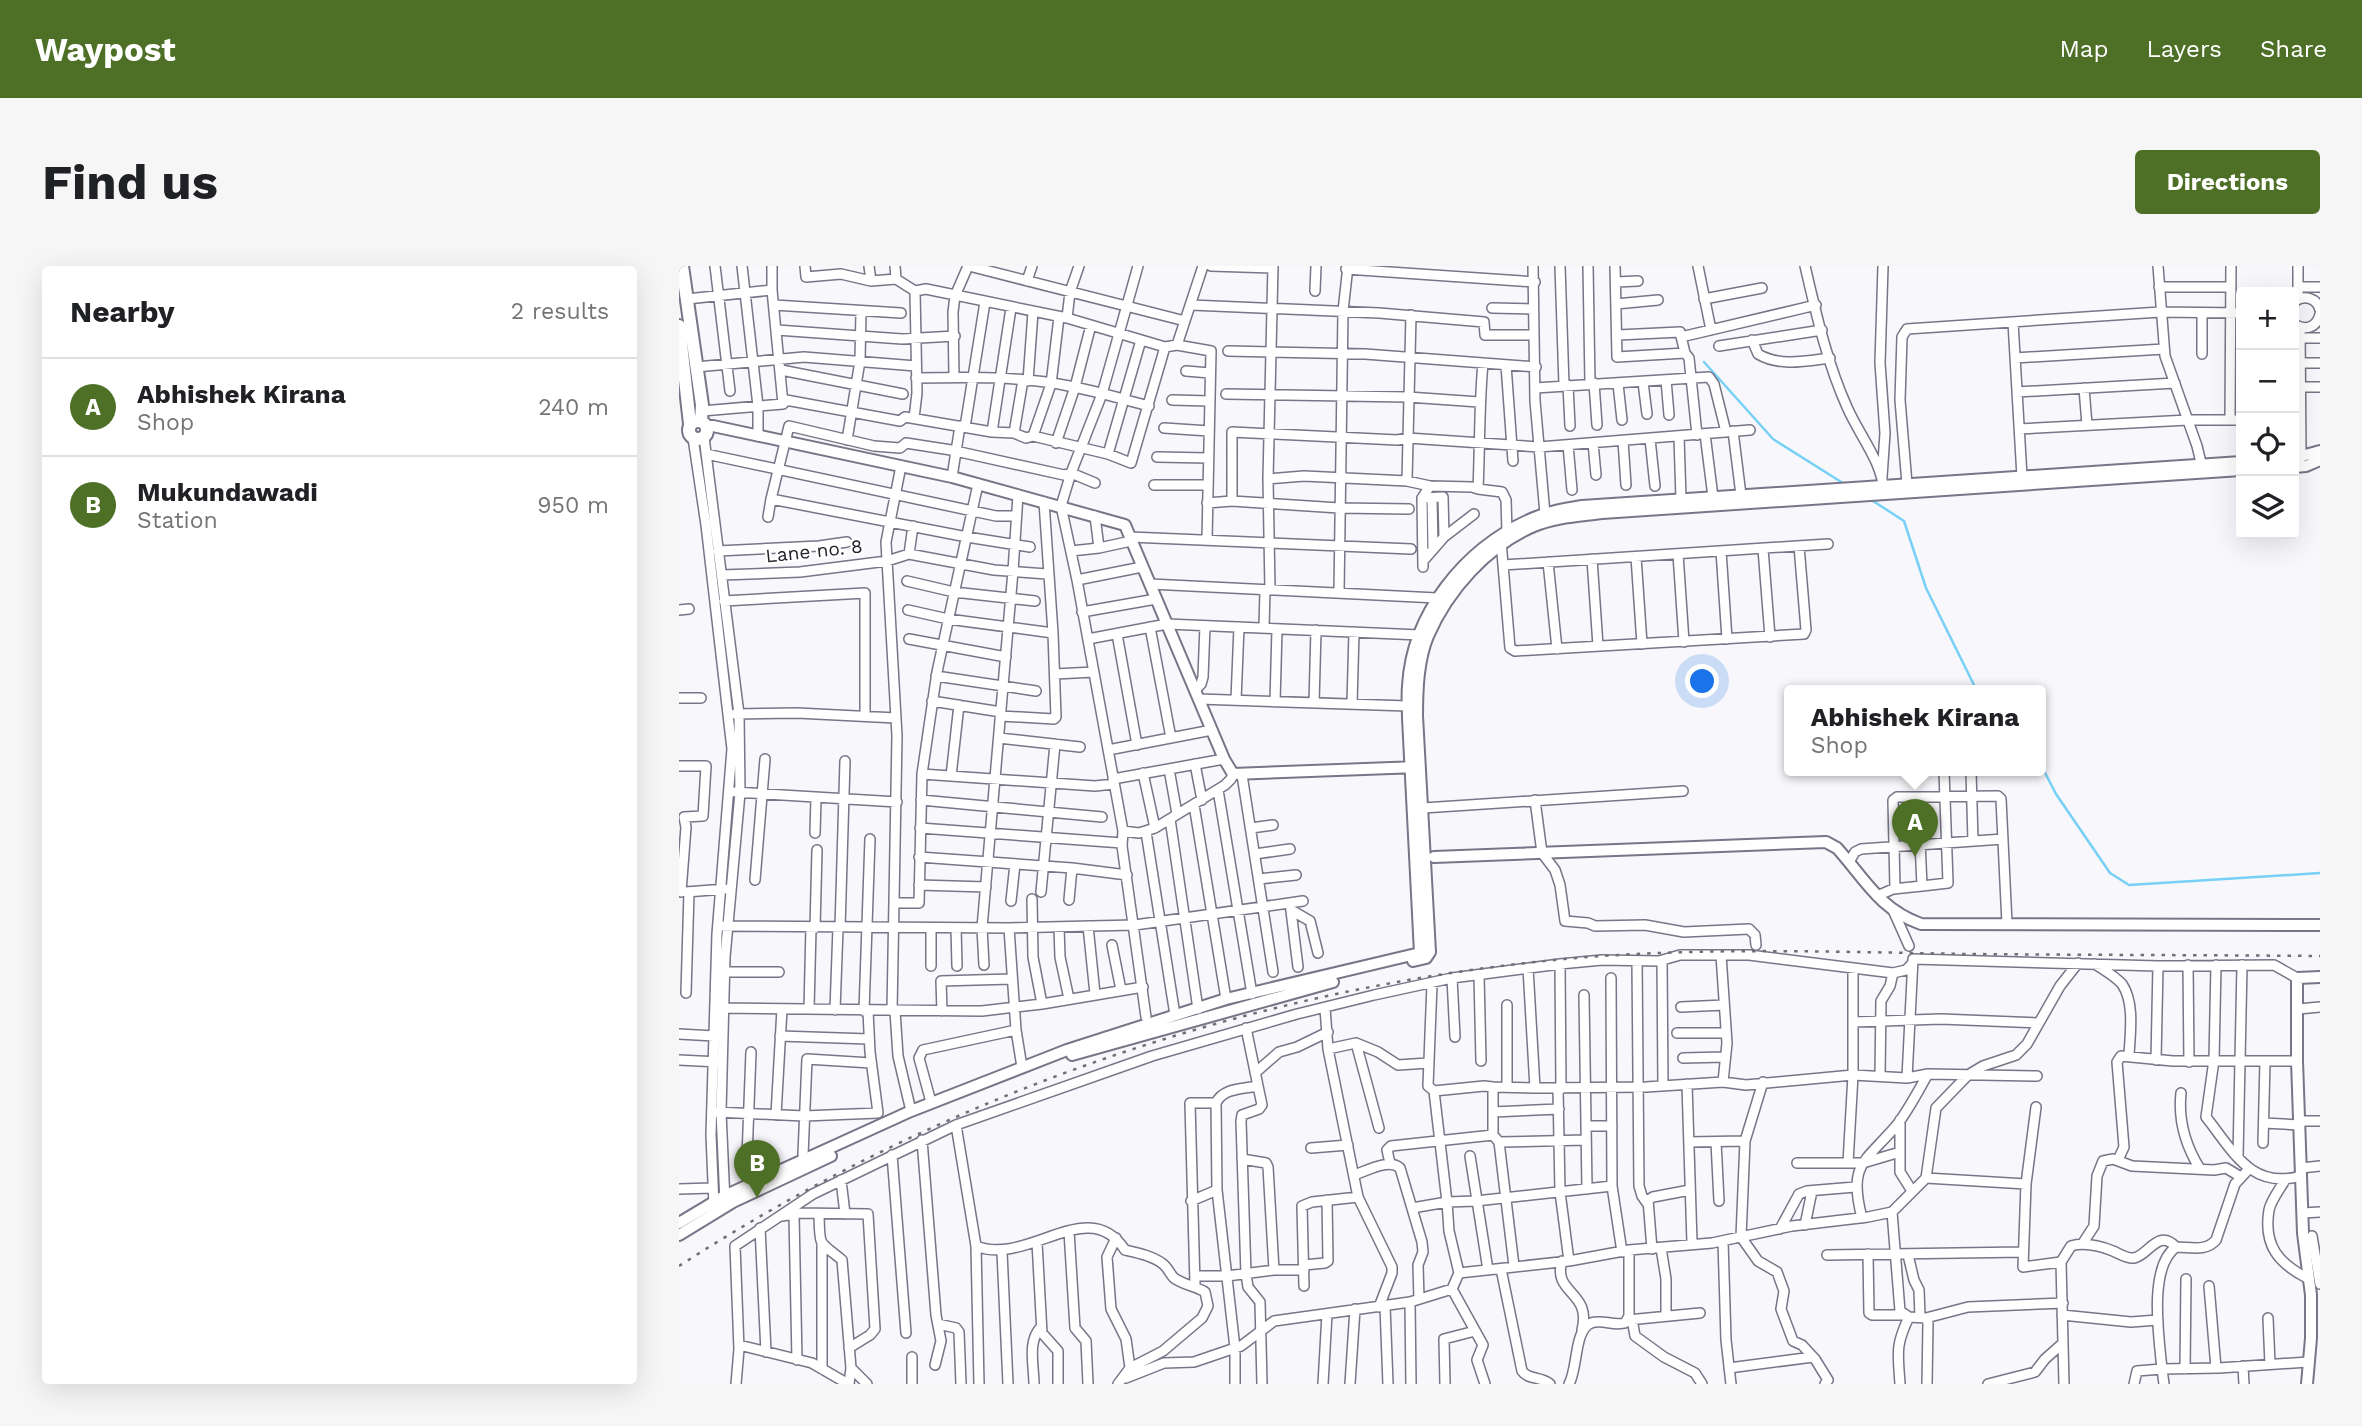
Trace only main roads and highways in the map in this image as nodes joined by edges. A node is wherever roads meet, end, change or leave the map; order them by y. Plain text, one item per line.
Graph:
1 (682, 266) edge
2 (683, 325) edge
3 (693, 428) edge

1 - 2 main road
2 - 3 main road
2 - 3 main road

